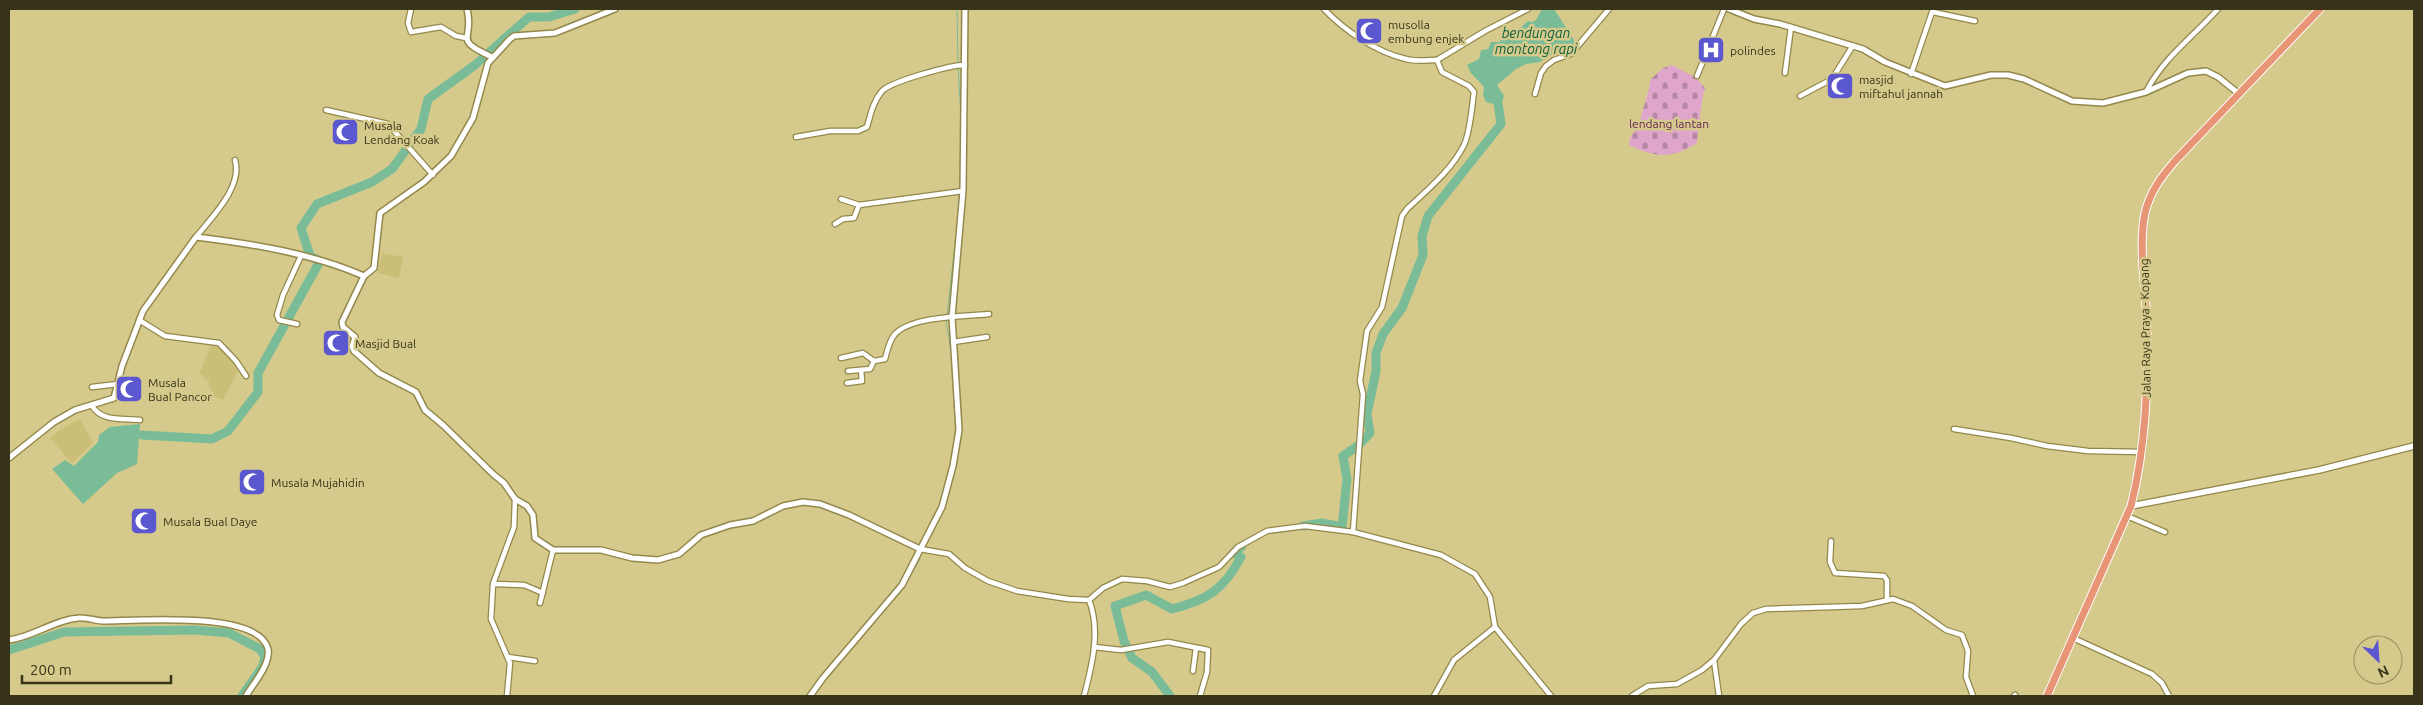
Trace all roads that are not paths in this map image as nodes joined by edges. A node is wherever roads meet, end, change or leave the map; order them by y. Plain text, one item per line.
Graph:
1 (411, 9) edge
2 (467, 9) edge
3 (615, 9) edge
4 (965, 9) edge
5 (1324, 9) edge
6 (1528, 9) edge
7 (1610, 9) edge
8 (1724, 9) edge
9 (1729, 9) edge
10 (2218, 9) edge
11 (2320, 9) edge
12 (1933, 11) edge
13 (1975, 21) dead end
14 (1791, 27) junction
15 (466, 38) junction
16 (1852, 47) junction
17 (490, 56) junction
18 (1437, 60) junction
19 (960, 65) junction
20 (1786, 73) dead end
21 (1911, 74) junction
22 (1697, 76) dead end
23 (2146, 92) junction
24 (2238, 93) junction
25 (1535, 94) dead end
26 (1800, 96) dead end
27 (326, 110) dead end
28 (796, 137) dead end
29 (235, 160) dead end
30 (433, 175) junction
31 (961, 191) junction
32 (841, 200) dead end
33 (859, 206) junction
34 (835, 224) dead end
35 (196, 238) junction
36 (300, 256) junction
37 (364, 276) junction
38 (989, 314) dead end
39 (952, 317) junction
40 (140, 320) junction
41 (297, 324) dead end
42 (987, 337) dead end
43 (953, 342) junction
44 (841, 358) dead end
45 (874, 361) junction
46 (861, 370) junction
47 (848, 372) dead end
48 (246, 376) dead end
49 (847, 383) dead end
50 (118, 384) junction
51 (92, 387) dead end
52 (92, 406) junction
53 (140, 420) dead end
54 (1954, 429) dead end
55 (2414, 446) edge
56 (2142, 452) junction
57 (9, 458) edge
58 (515, 499) junction
59 (2131, 506) junction
60 (2127, 516) junction
61 (1353, 532) junction
62 (2164, 532) dead end
63 (1831, 541) dead end
64 (920, 549) junction
65 (553, 550) junction
66 (493, 584) junction
67 (543, 593) junction
68 (1887, 599) junction
69 (1089, 600) junction
70 (540, 603) dead end
71 (1495, 627) junction
72 (2073, 638) junction
73 (9, 640) edge
74 (1094, 648) junction
75 (1196, 648) junction
76 (508, 657) junction
77 (1714, 660) junction
78 (535, 661) dead end
79 (1193, 671) dead end
80 (246, 696) edge
81 (507, 696) edge
82 (810, 696) edge
83 (1084, 696) edge
84 (1200, 696) edge
85 (1434, 696) edge
86 (1551, 696) edge
87 (1632, 696) edge
88 (1719, 696) edge
89 (1973, 696) edge
90 (2047, 696) edge
91 (2169, 696) edge

1 - 15 street
2 - 15 street
3 - 17 street
4 - 19 street
5 - 18 street
6 - 18 street
7 - 25 street
8 - 22 street
9 - 14 street
10 - 23 street
11 - 24 highway, Jalan Raya Praya - Kopang
12 - 13 street
12 - 21 street
14 - 16 street
14 - 20 street
15 - 17 street
16 - 21 street
16 - 26 street
17 - 30 street
18 - 61 street
19 - 28 street
19 - 31 street
21 - 23 street
23 - 24 street
24 - 56 highway, Jalan Raya Praya - Kopang
27 - 30 street
29 - 35 street
30 - 37 street
31 - 33 street
31 - 39 street
32 - 33 street
33 - 34 street
35 - 36 street
35 - 40 street
36 - 37 street
36 - 41 street
37 - 58 street
38 - 39 street
39 - 43 street
39 - 45 street
40 - 48 street
40 - 50 street
42 - 43 street
43 - 64 street
44 - 45 street
45 - 46 street
46 - 47 street
46 - 49 street
50 - 51 street
50 - 52 street
52 - 53 street
52 - 57 street
54 - 56 street
55 - 59 main road
56 - 59 highway, Jalan Raya Praya - Kopang
58 - 65 street
58 - 66 street
59 - 60 highway, Jalan Raya Praya - Kopang
60 - 62 street
60 - 72 highway, Jalan Raya Praya - Kopang
61 - 69 street
61 - 71 street
63 - 68 street
64 - 65 street
64 - 69 street
64 - 82 street
65 - 67 street
66 - 67 street
66 - 76 street
67 - 70 street
68 - 77 street
68 - 89 street
69 - 74 street
71 - 85 street
71 - 86 street
72 - 90 highway, Jalan Raya Praya - Kopang
72 - 91 street
73 - 80 street
74 - 75 street
74 - 83 street
75 - 79 street
75 - 84 street
76 - 78 street
76 - 81 street
77 - 87 street
77 - 88 street

